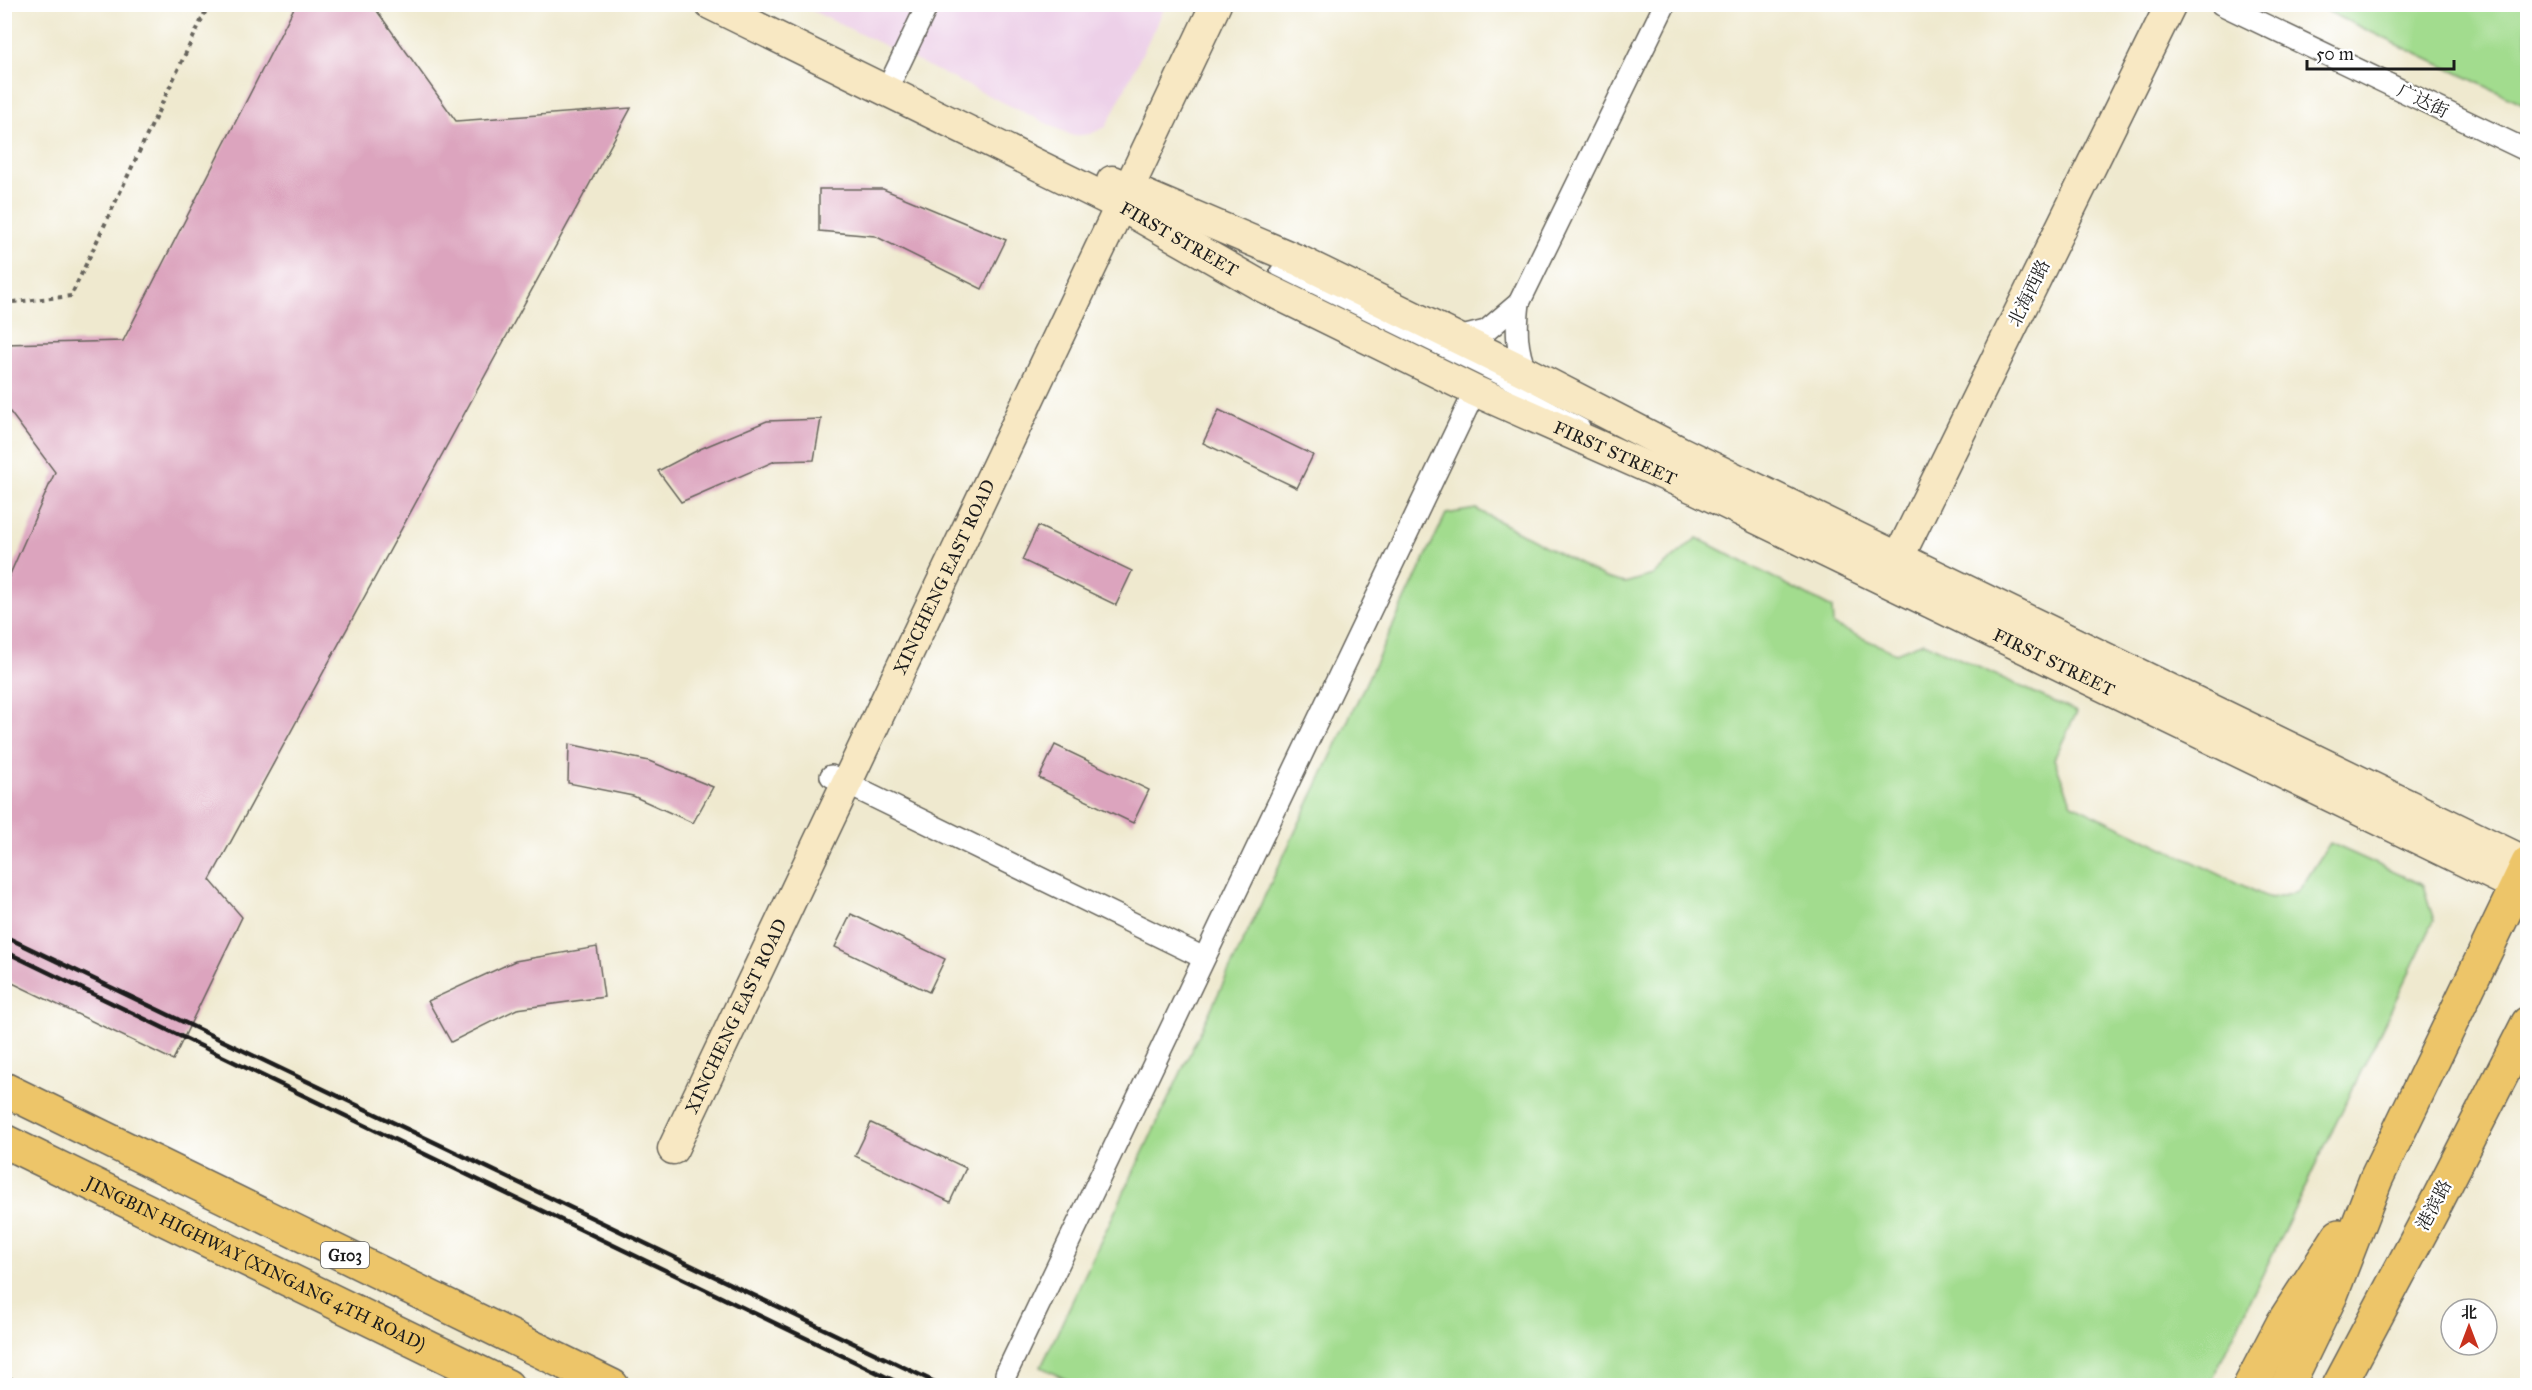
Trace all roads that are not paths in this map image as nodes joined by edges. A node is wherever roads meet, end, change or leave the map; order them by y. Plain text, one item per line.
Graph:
1 (710, 4) edge
2 (750, 4) edge
3 (928, 4) edge
4 (1199, 4) edge
5 (1216, 4) edge
6 (1665, 4) edge
7 (2171, 4) edge
8 (2222, 4) edge
9 (894, 75) junction
10 (2528, 151) edge
11 (1117, 194) junction
12 (1276, 270) dead end
13 (1519, 303) junction
14 (1458, 338) junction
15 (1526, 372) junction
16 (1475, 391) junction
17 (1696, 489) junction
18 (1893, 570) junction
19 (838, 780) junction
20 (2525, 874) edge
21 (1204, 958) junction
22 (2528, 1023) edge
23 (4, 1089) edge
24 (4, 1141) edge
25 (664, 1146) dead end
26 (2376, 1179) junction
27 (2431, 1213) junction
28 (1006, 1374) dead end
29 (507, 1386) edge
30 (612, 1386) edge
31 (2250, 1386) edge
32 (2287, 1386) edge
33 (2339, 1386) edge
34 (2361, 1386) edge

1 - 11 main road, FIRST STREET
2 - 9 main road, FIRST STREET
3 - 9 street
4 - 11 main road, XINCHENG EAST ROAD
5 - 11 main road, XINCHENG EAST ROAD
6 - 13 street
7 - 18 main road, 北海西路
8 - 10 street, 广达街
9 - 11 main road, FIRST STREET
11 - 14 main road, FIRST STREET
11 - 16 main road, FIRST STREET
11 - 19 main road, XINCHENG EAST ROAD
12 - 17 lane
13 - 14 street
13 - 15 street
14 - 15 main road, FIRST STREET
15 - 18 main road, FIRST STREET
16 - 17 main road, FIRST STREET
16 - 21 street
17 - 18 main road, FIRST STREET
18 - 20 main road, FIRST STREET
19 - 21 street
19 - 25 main road, XINCHENG EAST ROAD
20 - 26 main road
21 - 28 street
22 - 27 main road, 港滨路
23 - 30 main road, G103
24 - 29 main road, JINGBIN HIGHWAY (XINGANG 4TH ROAD) / G103
26 - 31 main road
26 - 32 main road
27 - 33 main road, 港滨路
27 - 34 main road

